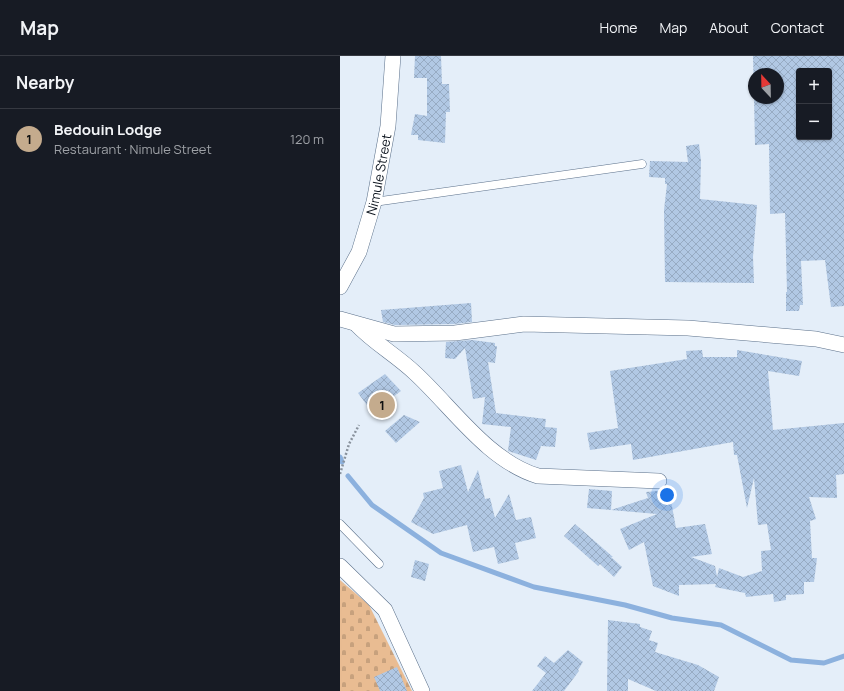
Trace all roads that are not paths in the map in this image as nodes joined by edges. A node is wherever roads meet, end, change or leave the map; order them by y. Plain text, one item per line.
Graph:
1 (393, 56) edge
2 (642, 164) dead end
3 (374, 202) junction
4 (340, 287) edge
5 (340, 319) edge
6 (356, 323) junction
7 (844, 345) edge
8 (659, 481) dead end
9 (340, 524) edge
10 (379, 564) dead end
11 (340, 566) edge
12 (422, 691) edge

1 - 3 street, Nimule Street
2 - 3 lane
3 - 4 street, Nimule Street
5 - 6 street
6 - 7 street
6 - 8 street
9 - 10 lane
11 - 12 street

